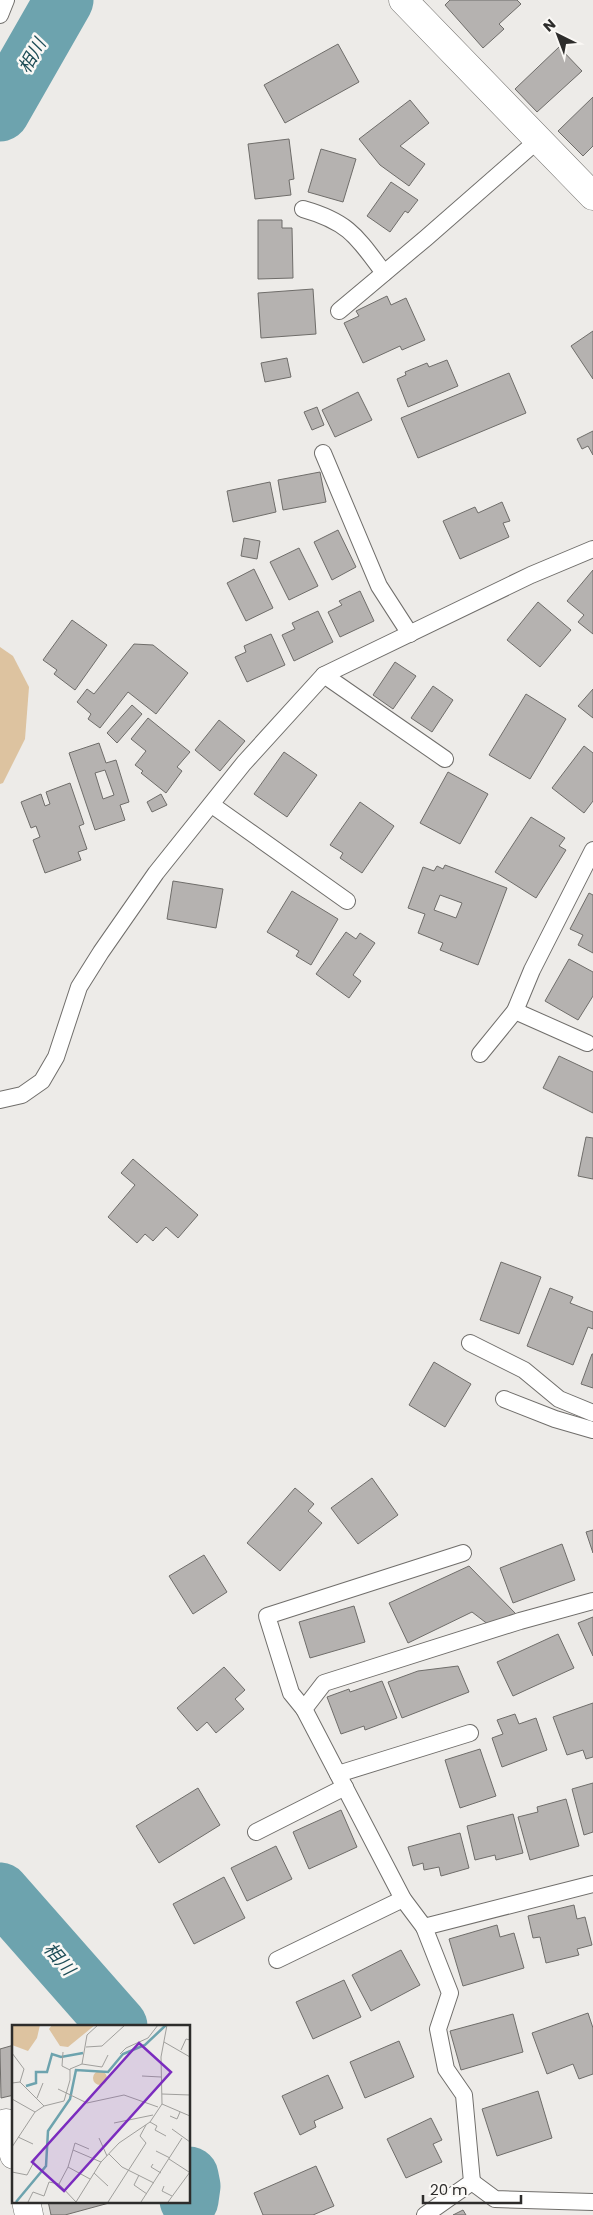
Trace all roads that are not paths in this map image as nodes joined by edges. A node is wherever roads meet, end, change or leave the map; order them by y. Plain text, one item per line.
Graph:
1 (6, 0) edge
2 (403, 0) edge
3 (0, 15) edge
4 (538, 140) junction
5 (593, 196) edge
6 (303, 209) dead end
7 (384, 274) junction
8 (339, 311) dead end
9 (323, 453) dead end
10 (593, 549) edge
11 (410, 634) junction
12 (324, 675) junction
13 (445, 759) dead end
14 (212, 805) junction
15 (593, 850) edge
16 (347, 901) dead end
17 (515, 1011) junction
18 (587, 1043) dead end
19 (480, 1054) dead end
20 (0, 1100) edge
21 (470, 1343) dead end
22 (504, 1399) dead end
23 (593, 1413) edge
24 (593, 1430) edge
25 (463, 1552) dead end
26 (593, 1601) edge
27 (304, 1709) junction
28 (470, 1733) dead end
29 (341, 1780) junction
30 (256, 1832) dead end
31 (593, 1884) edge
32 (403, 1899) junction
33 (424, 1927) junction
34 (276, 1960) dead end
35 (6, 2123) dead end
36 (12, 2147) edge
37 (472, 2182) junction
38 (26, 2202) edge
39 (593, 2202) edge
40 (29, 2215) edge
41 (425, 2215) edge

1 - 3 lane
2 - 4 street
4 - 5 street
4 - 7 lane
6 - 7 lane
7 - 8 lane
9 - 11 lane
10 - 11 lane
11 - 12 lane
12 - 13 lane
12 - 14 lane
14 - 16 lane
14 - 20 lane
15 - 17 lane
17 - 18 lane
17 - 19 lane
21 - 23 lane
22 - 24 lane
25 - 27 lane
26 - 27 lane
27 - 29 lane
28 - 29 lane
29 - 30 lane
29 - 32 lane
31 - 33 lane
32 - 33 lane
32 - 34 lane
33 - 37 lane
35 - 36 street
37 - 39 lane
37 - 41 lane
38 - 40 street

